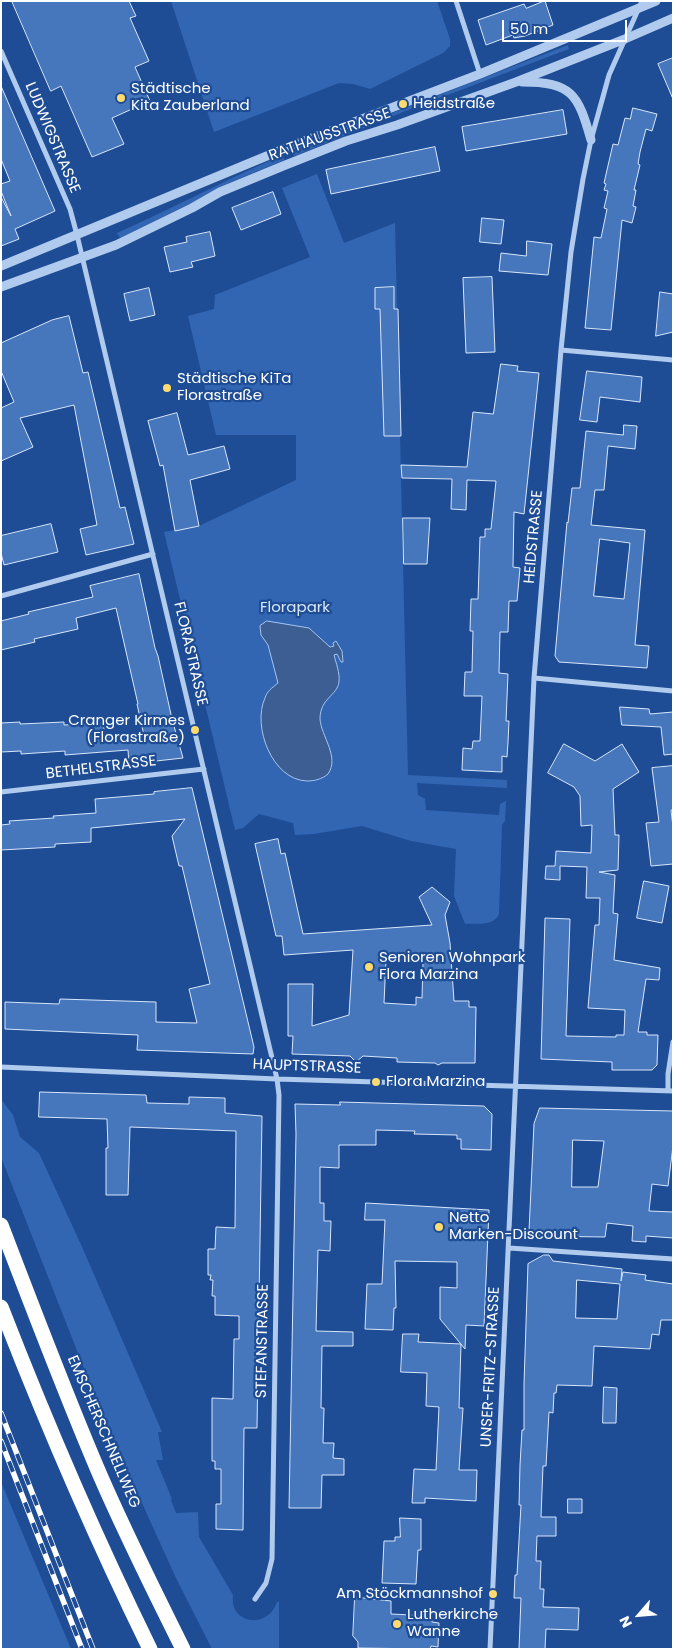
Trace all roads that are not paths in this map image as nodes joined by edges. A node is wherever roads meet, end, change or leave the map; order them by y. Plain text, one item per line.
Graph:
1 (456, 1) edge
2 (656, 1) edge
3 (641, 5) edge
4 (673, 18) edge
5 (625, 39) junction
6 (1, 51) edge
7 (480, 74) junction
8 (516, 82) junction
9 (591, 140) junction
10 (77, 235) junction
11 (82, 257) junction
12 (1, 266) edge
13 (1, 287) edge
14 (561, 350) junction
15 (673, 360) edge
16 (153, 554) junction
17 (1, 596) edge
18 (534, 678) junction
19 (673, 691) edge
20 (204, 769) junction
21 (1, 792) edge
22 (673, 1042) edge
23 (1, 1068) edge
24 (277, 1079) junction
25 (516, 1086) junction
26 (670, 1091) edge
27 (1, 1225) edge
28 (508, 1248) junction
29 (673, 1259) edge
30 (1, 1307) edge
31 (255, 1599) dead end
32 (150, 1649) edge
33 (183, 1649) edge
34 (490, 1649) edge

1 - 7 street
2 - 3 street, RATHAUSSTRASSE
3 - 5 street, HEIDSTRASSE
3 - 7 street, RATHAUSSTRASSE
4 - 5 street, RATHAUSSTRASSE
5 - 8 street, RATHAUSSTRASSE
5 - 9 street, HEIDSTRASSE
6 - 10 street, LUDWIGSTRASSE
7 - 10 street, RATHAUSSTRASSE
8 - 9 street
8 - 11 street, RATHAUSSTRASSE
9 - 14 street, HEIDSTRASSE
10 - 11 street, FLORASTRASSE
10 - 12 street, RATHAUSSTRASSE
11 - 13 street, RATHAUSSTRASSE
11 - 16 street, FLORASTRASSE
14 - 15 street
14 - 18 street, HEIDSTRASSE
16 - 17 street
16 - 20 street, FLORASTRASSE
18 - 19 street
18 - 25 street, HEIDSTRASSE
20 - 21 street, BETHELSTRASSE
20 - 24 street, FLORASTRASSE
22 - 26 street
23 - 24 street, HAUPTSTRASSE
24 - 25 street, HAUPTSTRASSE
24 - 31 street, STEFANSTRASSE
25 - 26 street, HAUPTSTRASSE
25 - 28 street, UNSER-FRITZ-STRASSE
27 - 33 highway, EMSCHERSCHNELLWEG
28 - 29 street
28 - 34 street, UNSER-FRITZ-STRASSE
30 - 32 highway

